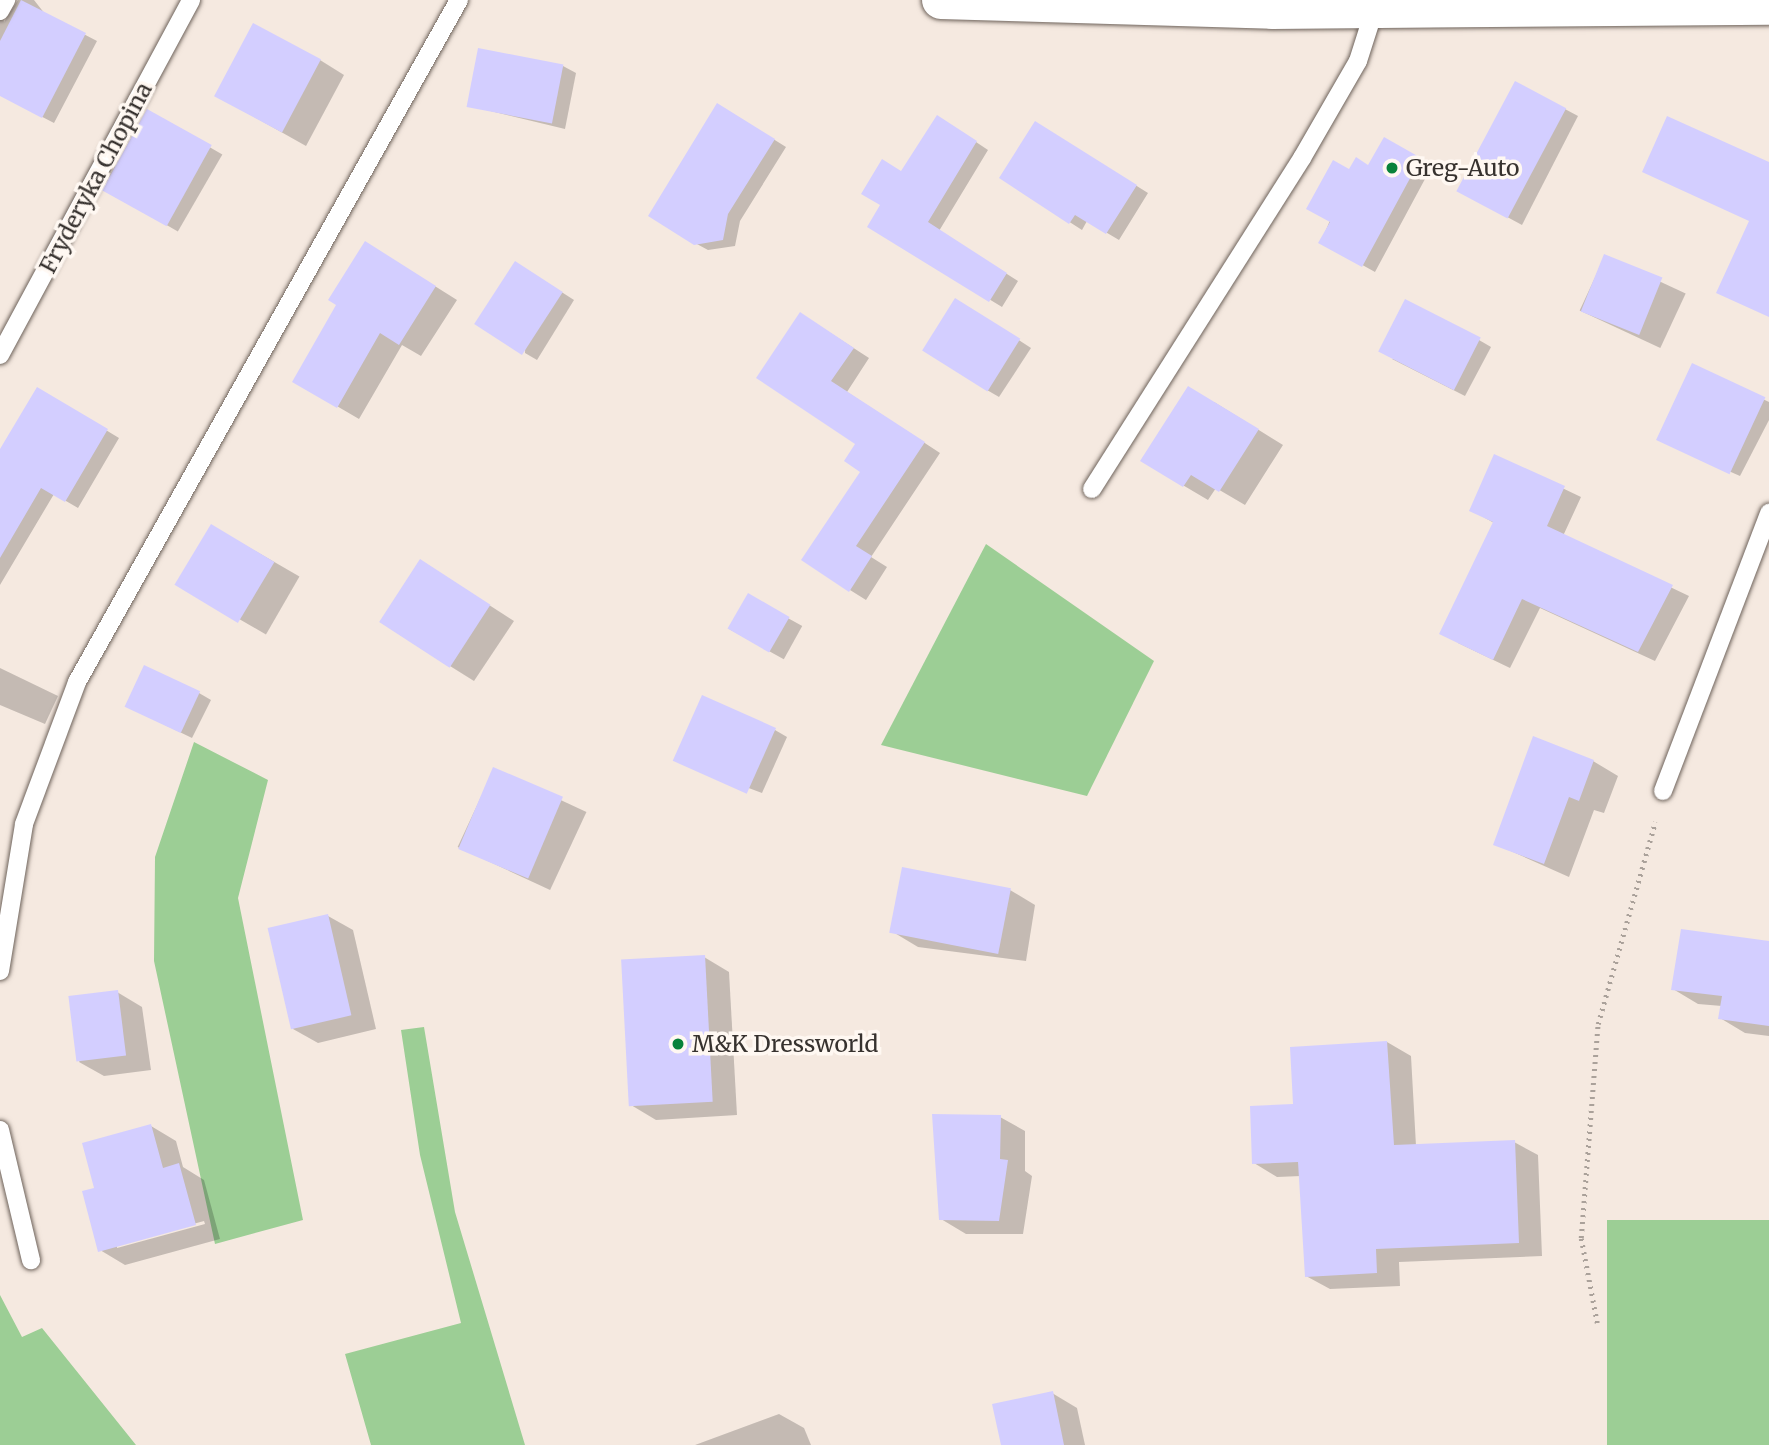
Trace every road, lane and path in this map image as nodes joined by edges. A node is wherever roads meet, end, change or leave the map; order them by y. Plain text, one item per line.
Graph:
1 (6, 0) edge
2 (191, 0) edge
3 (459, 0) edge
4 (941, 0) edge
5 (1013, 3) edge
6 (1769, 6) edge
7 (0, 11) edge
8 (1374, 11) junction
9 (0, 355) edge
10 (1092, 489) dead end
11 (1769, 513) edge
12 (1663, 791) joint
13 (0, 971) edge
14 (0, 1130) edge
15 (31, 1260) dead end
16 (1597, 1322) dead end

1 - 7 lane
2 - 9 lane, Fryderyka Chopina
3 - 13 lane
4 - 5 street
5 - 8 street
6 - 8 street
8 - 10 lane
11 - 12 lane
12 - 16 path
14 - 15 lane

